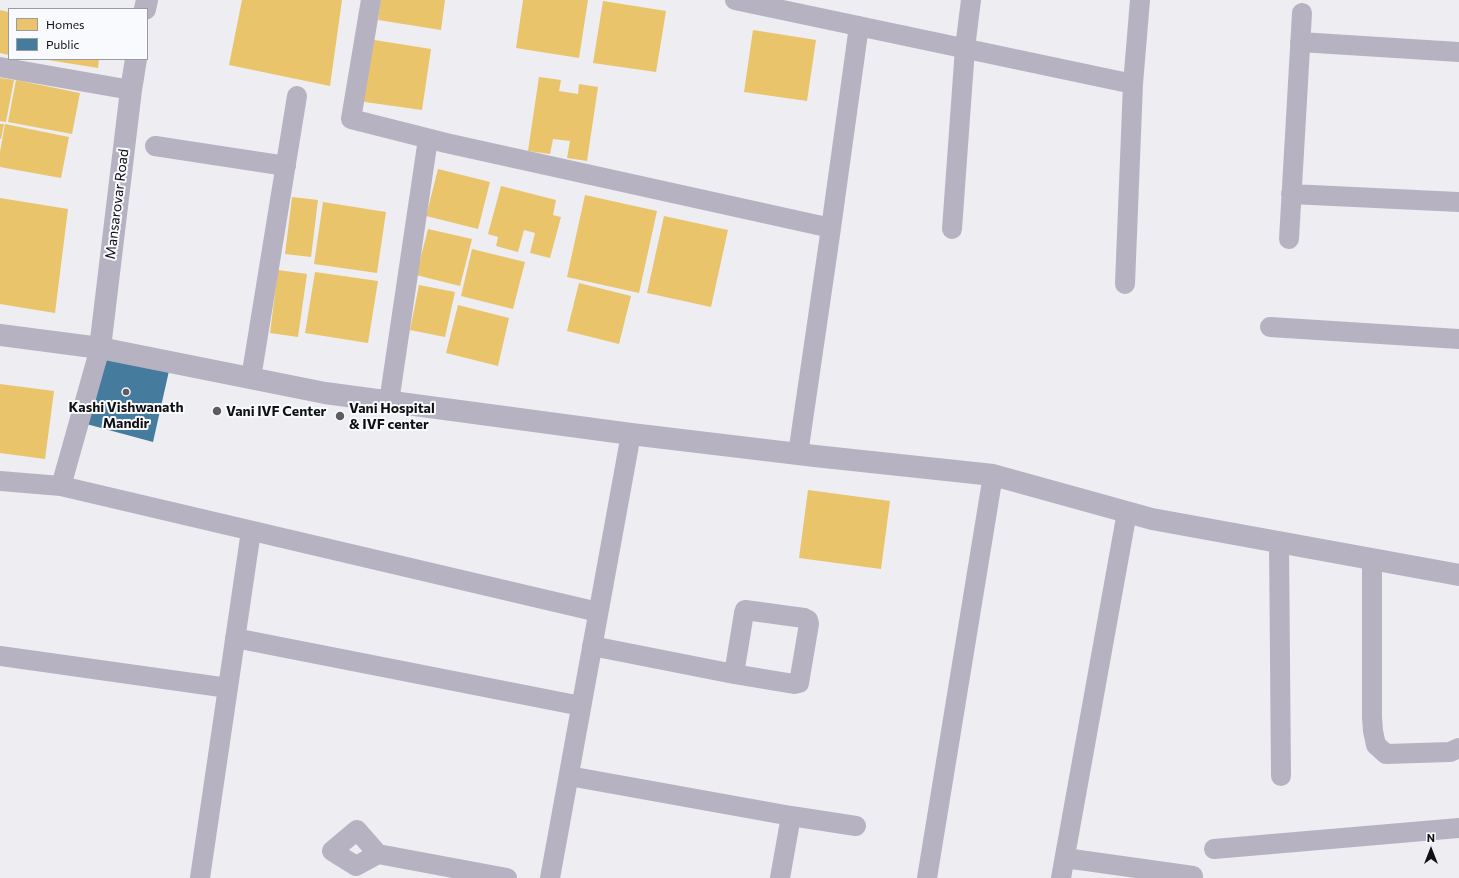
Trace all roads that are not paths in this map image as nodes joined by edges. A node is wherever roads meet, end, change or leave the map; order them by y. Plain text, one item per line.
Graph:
1 (372, 0) edge
2 (735, 0) edge
3 (970, 0) edge
4 (1140, 0) edge
5 (1302, 13) dead end
6 (859, 26) junction
7 (1300, 42) junction
8 (965, 48) junction
9 (1459, 52) edge
10 (136, 60) edge
11 (0, 67) edge
12 (1133, 84) junction
13 (131, 90) junction
14 (297, 96) dead end
15 (428, 139) junction
16 (155, 146) dead end
17 (286, 166) junction
18 (1291, 194) junction
19 (1459, 202) edge
20 (831, 228) junction
21 (952, 229) dead end
22 (1289, 239) dead end
23 (1125, 284) dead end
24 (1270, 327) dead end
25 (0, 335) edge
26 (1459, 339) edge
27 (100, 348) junction
28 (251, 378) junction
29 (389, 402) junction
30 (631, 434) junction
31 (798, 454) junction
32 (993, 475) junction
33 (0, 481) edge
34 (61, 486) junction
35 (1127, 512) junction
36 (251, 531) junction
37 (1279, 543) junction
38 (1372, 560) junction
39 (1459, 575) edge
40 (598, 612) junction
41 (235, 638) junction
42 (592, 646) junction
43 (0, 656) edge
44 (734, 674) junction
45 (228, 688) junction
46 (581, 706) junction
47 (1459, 748) edge
48 (569, 776) junction
49 (1281, 776) dead end
50 (791, 816) junction
51 (856, 826) dead end
52 (1459, 828) edge
53 (1214, 849) dead end
54 (378, 854) dead end
55 (1065, 858) junction
56 (1193, 876) dead end
57 (200, 878) edge
58 (507, 878) edge
59 (550, 878) edge
60 (780, 878) edge
61 (926, 878) edge
62 (1061, 878) edge

1 - 15 street
2 - 6 street
3 - 8 street
4 - 12 street
5 - 7 street
6 - 8 street
6 - 20 street
7 - 9 street
7 - 18 street
8 - 12 street
8 - 21 street
10 - 13 main road, Mansarovar Road
11 - 13 street
12 - 23 street
13 - 27 main road, Mansarovar Road
14 - 17 street
15 - 20 street
15 - 29 street
16 - 17 street
17 - 28 street
18 - 19 street
18 - 22 street
20 - 31 street
24 - 26 street
25 - 27 main road
27 - 28 main road
27 - 34 street
28 - 29 main road
29 - 30 main road
30 - 31 main road
30 - 40 street
31 - 32 main road
32 - 35 main road
32 - 61 street
33 - 34 street
34 - 36 street
35 - 37 main road
35 - 55 street
36 - 40 street
36 - 41 street
37 - 38 main road
37 - 49 street
38 - 39 main road
38 - 47 street
40 - 42 street
41 - 45 street
41 - 46 street
42 - 44 street
42 - 46 street
43 - 45 street
44 - 44 street
45 - 57 street
46 - 48 street
48 - 50 street
48 - 59 street
50 - 51 street
50 - 60 street
52 - 53 street
54 - 58 street
55 - 56 street
55 - 62 street

